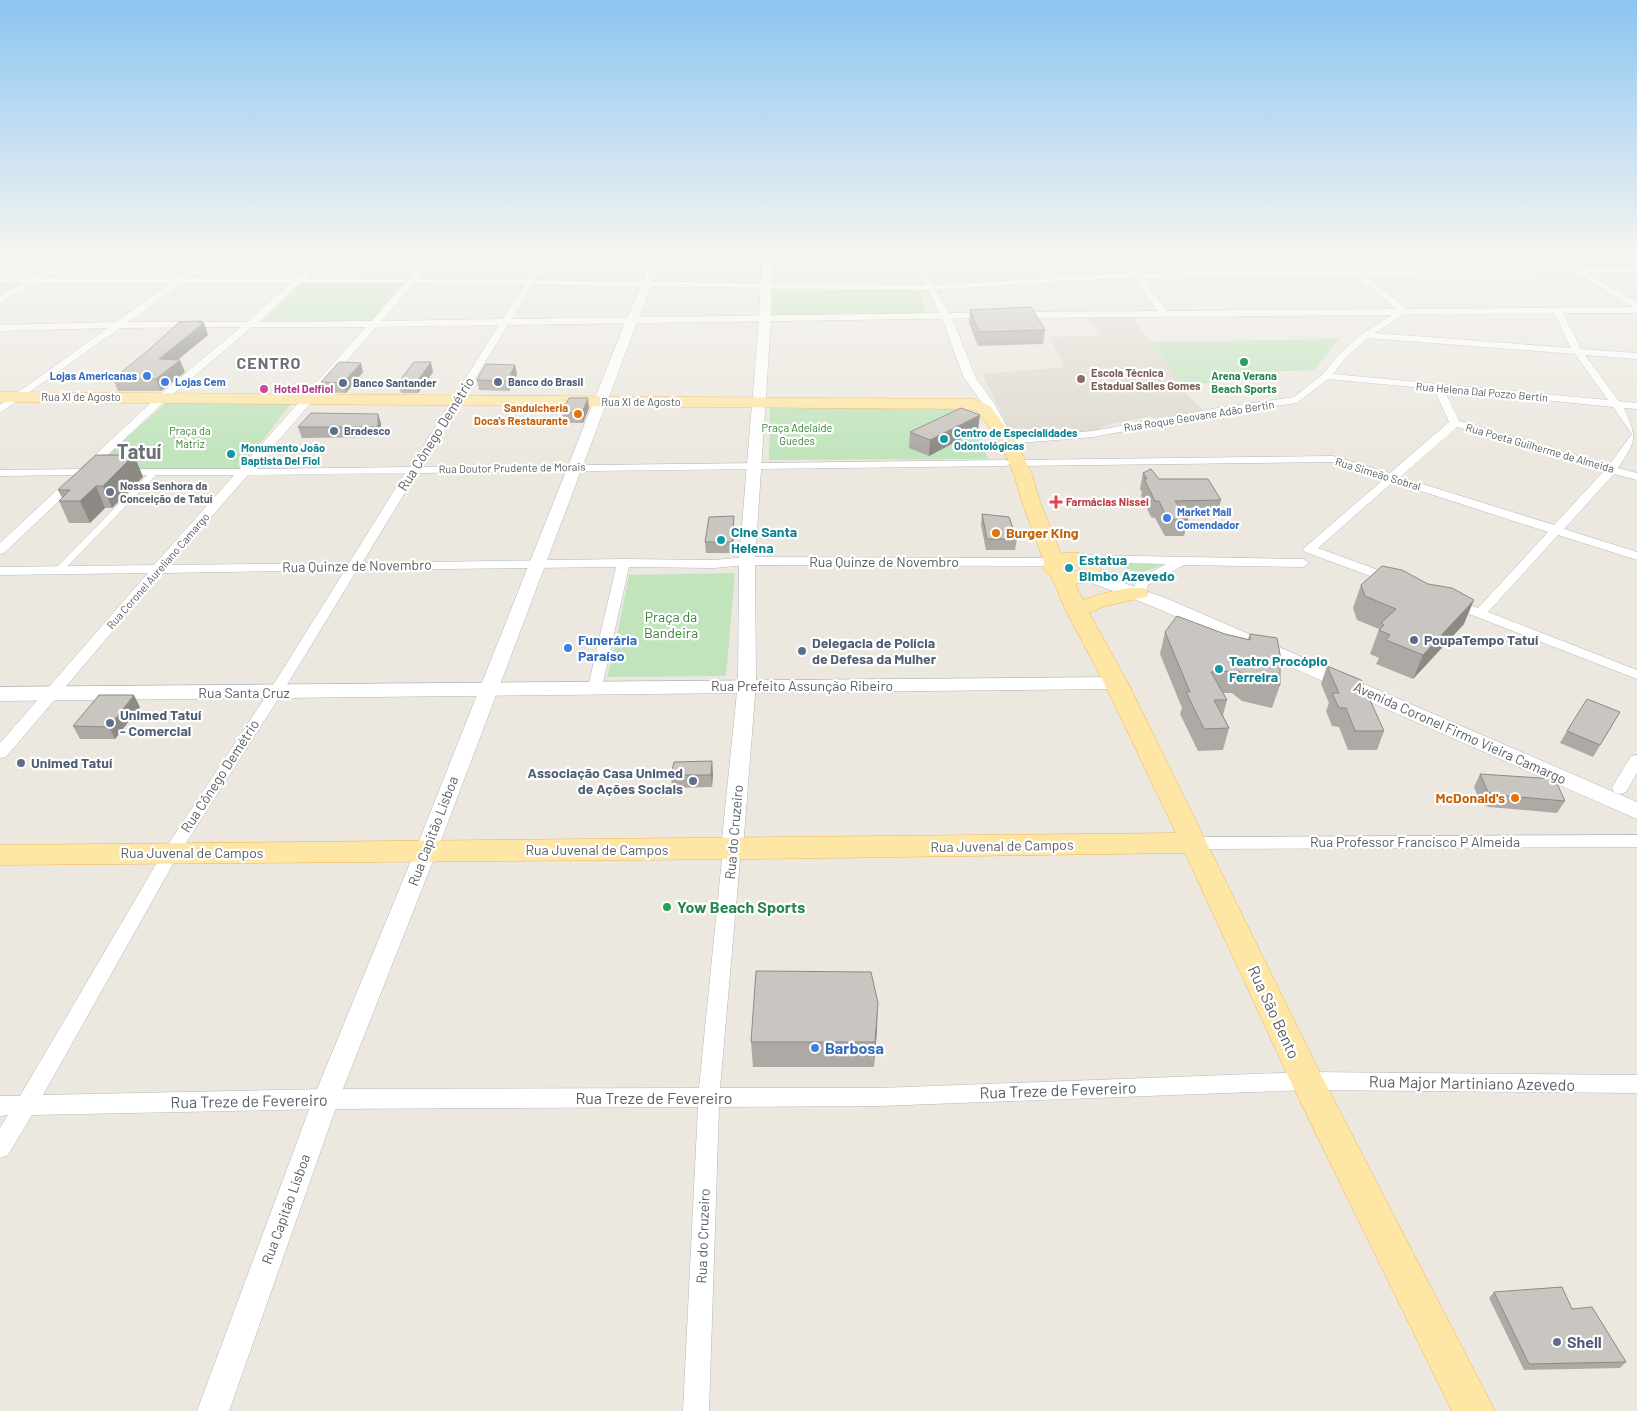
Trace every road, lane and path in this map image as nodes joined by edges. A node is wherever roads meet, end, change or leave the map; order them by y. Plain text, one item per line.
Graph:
1 (765, 319) edge
2 (126, 320) edge
3 (256, 320) edge
4 (378, 320) edge
5 (632, 320) junction
6 (652, 320) edge
7 (947, 320) edge
8 (1390, 320) edge
9 (1562, 320) edge
10 (504, 322) junction
11 (374, 324) junction
12 (119, 325) junction
13 (249, 326) junction
14 (0, 328) edge
15 (1366, 335) junction
16 (1576, 350) junction
17 (1637, 356) edge
18 (1326, 376) junction
19 (970, 378) junction
20 (1438, 388) junction
21 (0, 397) edge
22 (18, 397) junction
23 (162, 398) junction
24 (307, 398) junction
25 (457, 401) junction
26 (601, 402) junction
27 (758, 403) junction
28 (974, 404) junction
29 (1615, 404) junction
30 (1637, 406) edge
31 (0, 410) edge
32 (1455, 423) junction
33 (1637, 434) edge
34 (1007, 441) junction
35 (1012, 463) junction
36 (753, 466) junction
37 (574, 467) junction
38 (1612, 469) junction
39 (414, 470) junction
40 (81, 472) junction
41 (99, 472) edge
42 (118, 472) edge
43 (158, 472) junction
44 (246, 472) junction
45 (0, 473) edge
46 (1637, 476) edge
47 (1390, 478) junction
48 (1557, 530) junction
49 (0, 550) edge
50 (1637, 556) edge
51 (1180, 562) junction
52 (623, 563) junction
53 (1303, 563) dead end
54 (536, 564) junction
55 (352, 566) junction
56 (747, 566) junction
57 (1072, 567) junction
58 (158, 569) junction
59 (64, 570) junction
60 (0, 571) edge
61 (1408, 586) edge
62 (1141, 588) junction
63 (1435, 596) edge
64 (1076, 611) junction
65 (1480, 613) junction
66 (1637, 675) edge
67 (1116, 683) junction
68 (746, 686) junction
69 (595, 687) junction
70 (487, 689) junction
71 (53, 693) junction
72 (275, 693) junction
73 (0, 694) edge
74 (0, 753) edge
75 (1637, 760) edge
76 (1629, 791) edge
77 (1637, 811) edge
78 (1637, 841) edge
79 (1194, 843) junction
80 (732, 849) junction
81 (426, 851) junction
82 (171, 853) junction
83 (0, 855) edge
84 (1307, 1081) junction
85 (1637, 1084) edge
86 (709, 1098) junction
87 (326, 1099) junction
88 (0, 1106) edge
89 (26, 1106) junction
90 (0, 1148) edge
91 (212, 1411) edge
92 (696, 1411) edge
93 (1474, 1411) edge

1 - 27 street, Rua do Cruzeiro
2 - 12 street
3 - 13 street
4 - 11 street, Rua Coronel Aureliano Camargo
5 - 6 street
5 - 10 street
5 - 26 street, Rua Capitão Lisboa
7 - 19 street
8 - 15 street, Rua Roque Geovane Adão Bertin
9 - 16 street
10 - 11 street
10 - 25 street, Rua Cônego Demétrio
11 - 13 street
11 - 24 street, Rua Coronel Aureliano Camargo
12 - 13 street
12 - 14 street
12 - 22 street
13 - 23 street
15 - 16 street
15 - 18 street, Rua Roque Geovane Adão Bertin
16 - 17 street
16 - 29 street
18 - 20 street, Rua Helena Dal Pozzo Bertin
18 - 34 street, Rua Roque Geovane Adão Bertin
19 - 28 street
19 - 34 street
20 - 29 street, Rua Helena Dal Pozzo Bertin
20 - 32 street
21 - 22 main road, Rua XI de Agosto
22 - 23 main road, Rua XI de Agosto
22 - 31 street
23 - 24 main road
23 - 40 street
24 - 25 main road, Rua XI de Agosto
24 - 44 street, Rua Coronel Aureliano Camargo
25 - 26 main road, Rua XI de Agosto
25 - 39 street, Rua Cônego Demétrio
26 - 27 main road, Rua XI de Agosto
26 - 37 street, Rua Capitão Lisboa
27 - 28 main road, Rua XI de Agosto
27 - 36 street, Rua do Cruzeiro
28 - 34 main road
28 - 35 main road
29 - 30 street, Rua Helena Dal Pozzo Bertin
29 - 33 street
32 - 38 street, Rua Poeta Guilherme de Almeida
32 - 47 street, Rua Poeta Guilherme de Almeida
33 - 38 street
34 - 35 main road
35 - 36 street
35 - 47 street, Rua Simeão Sobral
35 - 57 main road
36 - 37 street, Rua Doutor Prudente de Morais
36 - 56 street, Rua do Cruzeiro
37 - 39 street, Rua Doutor Prudente de Morais
37 - 54 street, Rua Capitão Lisboa
38 - 46 street, Rua Poeta Guilherme de Almeida
38 - 48 street
39 - 44 street, Rua Doutor Prudente de Morais
39 - 55 street, Rua Cônego Demétrio
40 - 41 street
40 - 45 street
40 - 49 street
42 - 43 street, Rua Doutor Prudente de Morais
43 - 44 street, Rua Doutor Prudente de Morais
43 - 59 street
44 - 58 street, Rua Coronel Aureliano Camargo
47 - 48 street, Rua Simeão Sobral
47 - 61 street, Rua Poeta Guilherme de Almeida
48 - 50 street, Rua Simeão Sobral
48 - 65 street
51 - 53 street, Rua Quinze de Novembro
51 - 57 street, Rua Quinze de Novembro
51 - 62 street
52 - 54 street, Rua Quinze de Novembro
52 - 56 street, Rua Quinze de Novembro
52 - 69 street
54 - 55 street, Rua Quinze de Novembro
54 - 70 street, Rua Capitão Lisboa
55 - 58 street, Rua Quinze de Novembro
55 - 72 street, Rua Cônego Demétrio
56 - 57 street, Rua Quinze de Novembro
56 - 68 street, Rua do Cruzeiro
57 - 62 main road, Avenida Coronel Firmo Vieira Camargo
57 - 64 main road
58 - 59 street, Rua Quinze de Novembro
58 - 71 street, Rua Coronel Aureliano Camargo
59 - 60 street, Rua Quinze de Novembro
62 - 64 main road
62 - 76 main road, Avenida Coronel Firmo Vieira Camargo
62 - 77 main road, Avenida Coronel Firmo Vieira Camargo
63 - 65 street
64 - 67 main road, Rua São Bento
65 - 66 street
67 - 68 main road, Rua Prefeito Assunção Ribeiro
67 - 79 main road, Rua São Bento
68 - 69 main road, Rua Prefeito Assunção Ribeiro
68 - 80 street, Rua do Cruzeiro
69 - 70 main road, Rua Prefeito Assunção Ribeiro
70 - 72 main road, Rua Santa Cruz
70 - 81 street, Rua Capitão Lisboa
71 - 72 main road, Rua Santa Cruz
71 - 73 main road, Rua Santa Cruz
71 - 74 street, Rua Coronel Aureliano Camargo
72 - 82 street, Rua Cônego Demétrio
75 - 76 street
78 - 79 street, Rua Professor Francisco P Almeida
79 - 80 main road, Rua Juvenal de Campos
79 - 84 main road, Rua São Bento
80 - 81 main road, Rua Juvenal de Campos
80 - 86 street, Rua do Cruzeiro
81 - 82 main road, Rua Juvenal de Campos
81 - 87 street, Rua Capitão Lisboa
82 - 83 main road, Rua Juvenal de Campos
82 - 89 street, Rua Cônego Demétrio
84 - 85 street, Rua Major Martiniano Azevedo
84 - 86 street, Rua Treze de Fevereiro
84 - 93 main road, Rua São Bento
86 - 87 street, Rua Treze de Fevereiro
86 - 92 street, Rua do Cruzeiro
87 - 89 street, Rua Treze de Fevereiro
87 - 91 street, Rua Capitão Lisboa
88 - 89 street, Rua Treze de Fevereiro
89 - 90 street, Rua Cônego Demétrio

